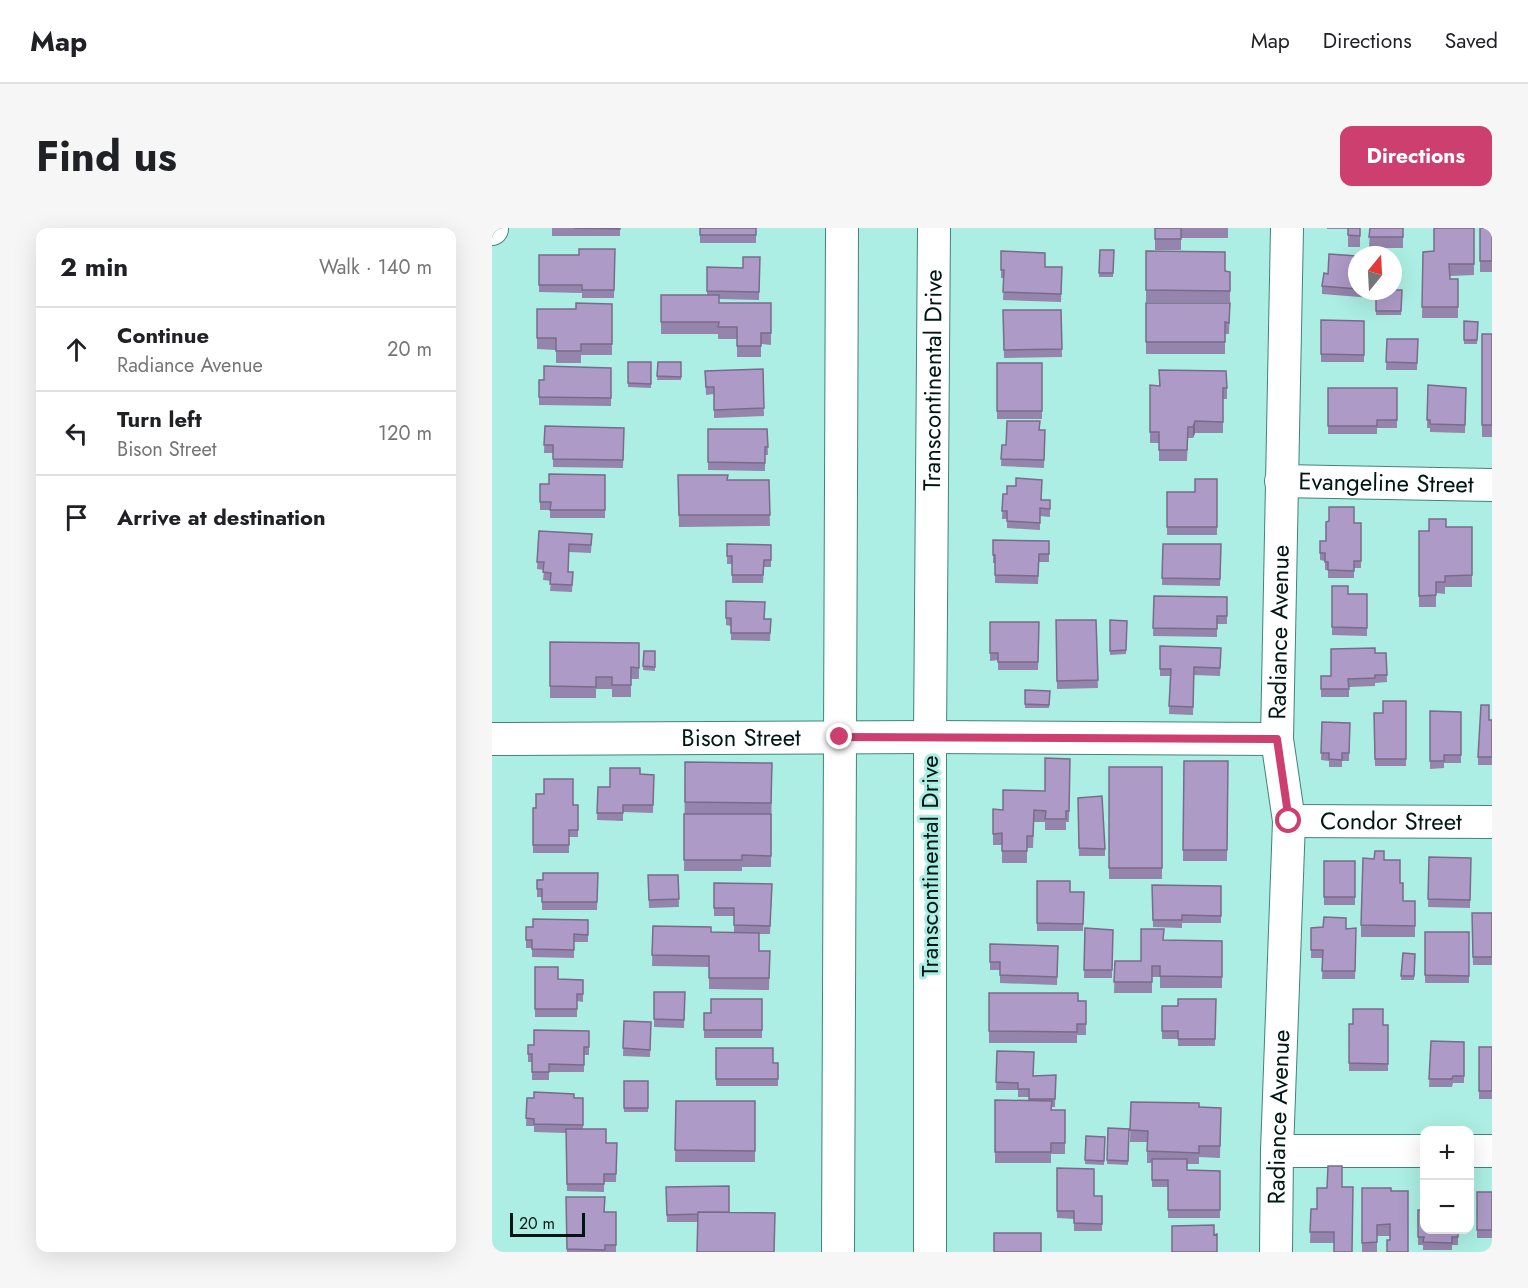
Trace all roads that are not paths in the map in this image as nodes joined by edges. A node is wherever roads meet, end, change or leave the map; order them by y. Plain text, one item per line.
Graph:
1 (842, 228) edge
2 (934, 228) edge
3 (1287, 228) edge
4 (1281, 481) junction
5 (1492, 486) edge
6 (840, 737) junction
7 (930, 737) junction
8 (492, 739) edge
9 (1277, 739) junction
10 (1289, 821) junction
11 (1492, 822) edge
12 (1277, 1151) junction
13 (1420, 1151) edge
14 (1474, 1151) edge
15 (1492, 1151) edge
16 (838, 1252) edge
17 (930, 1252) edge
18 (1276, 1252) edge

1 - 6 street
2 - 7 street, Transcontinental Drive
3 - 4 street, Radiance Avenue
4 - 5 street, Evangeline Street
4 - 9 street, Radiance Avenue
6 - 7 street, Bison Street
6 - 8 street, Bison Street
6 - 16 street
7 - 9 street, Bison Street
7 - 17 street, Transcontinental Drive
9 - 10 street, Radiance Avenue
10 - 11 street, Condor Street
10 - 12 street, Radiance Avenue
12 - 13 street
12 - 18 street, Radiance Avenue
14 - 15 street

